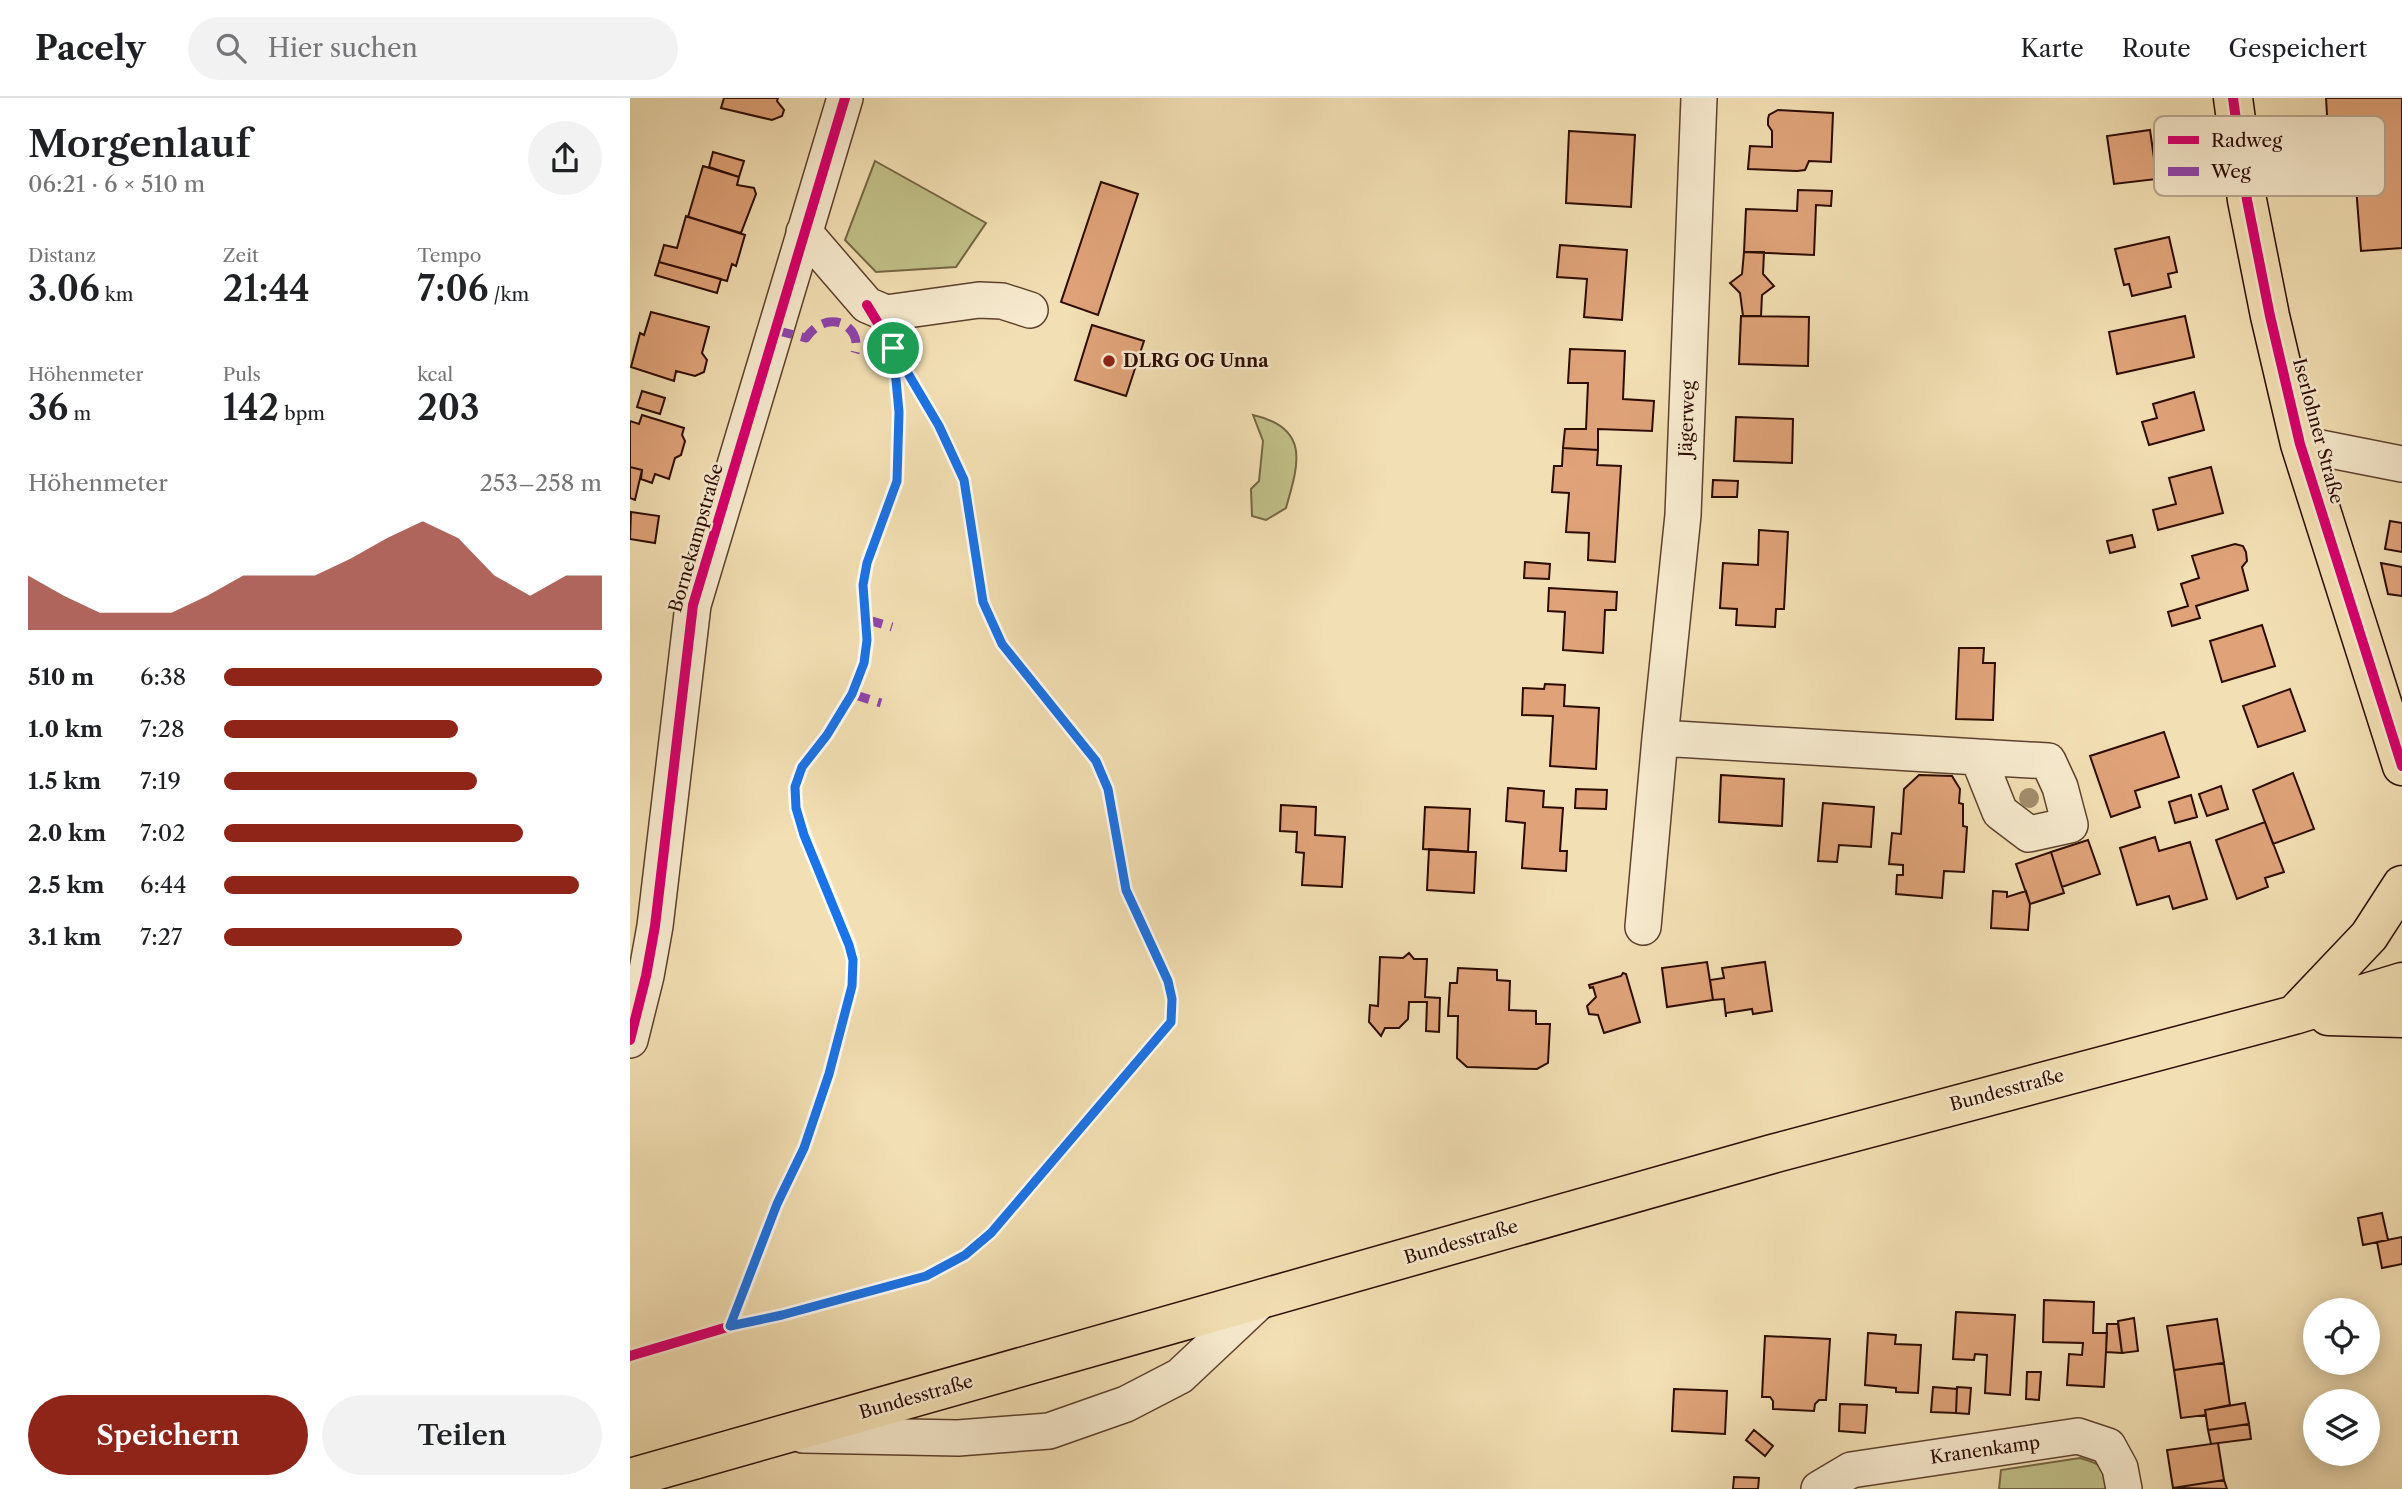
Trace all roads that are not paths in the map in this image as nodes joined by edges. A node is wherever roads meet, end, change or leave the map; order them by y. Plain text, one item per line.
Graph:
1 (845, 98) edge
2 (1699, 98) edge
3 (2233, 98) edge
4 (2236, 116) edge
5 (2248, 196) edge
6 (804, 232) junction
7 (1030, 310) dead end
8 (2300, 444) junction
9 (2402, 464) edge
10 (1660, 738) junction
11 (1978, 757) dead end
12 (2402, 766) edge
13 (2402, 884) edge
14 (1643, 927) dead end
15 (2402, 982) edge
16 (2294, 1015) junction
17 (2402, 1018) edge
18 (630, 1040) edge
19 (1264, 1297) junction
20 (787, 1434) junction
21 (630, 1478) edge
22 (1819, 1489) edge
23 (2124, 1489) edge

1 - 6 street, Bornekampstraße
2 - 10 street, Jägerweg
3 - 4 main road, Iserlohner Straße
5 - 8 main road, Iserlohner Straße
6 - 7 street
6 - 18 street, Bornekampstraße
8 - 9 street
8 - 12 main road, Iserlohner Straße
10 - 11 street
10 - 14 street, Jägerweg
13 - 16 main road
15 - 16 main road
16 - 17 main road
16 - 19 main road, Bundesstraße
19 - 20 main road, Bundesstraße
19 - 20 street
20 - 21 main road, Bundesstraße
22 - 23 street, Kranenkamp

